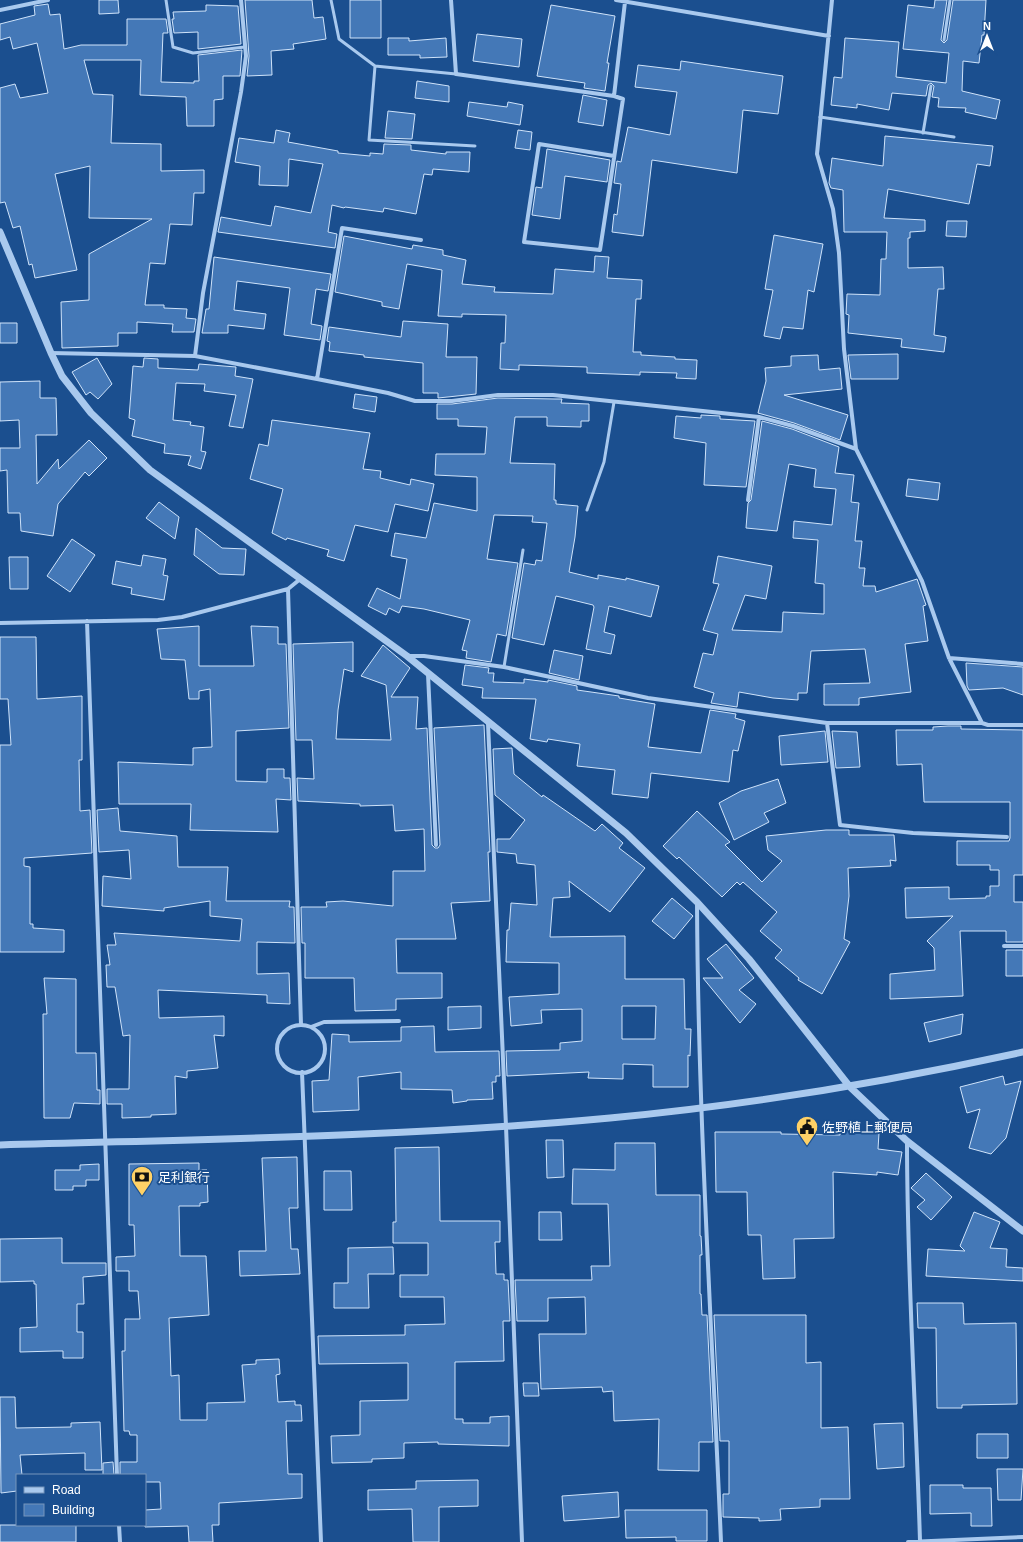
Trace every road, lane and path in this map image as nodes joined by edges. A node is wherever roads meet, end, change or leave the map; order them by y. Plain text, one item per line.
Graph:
1 (48, 0) edge
2 (166, 0) edge
3 (241, 0) edge
4 (331, 0) edge
5 (451, 0) edge
6 (616, 0) edge
7 (832, 0) edge
8 (950, 0) edge
9 (625, 2) junction
10 (0, 10) edge
11 (829, 36) junction
12 (944, 40) dead end
13 (245, 47) junction
14 (375, 66) junction
15 (456, 74) junction
16 (931, 86) dead end
17 (614, 96) junction
18 (820, 117) junction
19 (923, 133) junction
20 (954, 137) dead end
21 (475, 146) dead end
22 (614, 156) dead end
23 (0, 232) edge
24 (421, 240) dead end
25 (51, 353) junction
26 (195, 356) junction
27 (316, 379) junction
28 (614, 402) junction
29 (759, 417) junction
30 (856, 449) junction
31 (748, 500) dead end
32 (587, 510) dead end
33 (523, 550) dead end
34 (299, 580) junction
35 (288, 589) junction
36 (87, 621) junction
37 (0, 623) edge
38 (407, 656) junction
39 (949, 658) junction
40 (1023, 664) edge
41 (504, 667) junction
42 (428, 673) junction
43 (488, 723) junction
44 (827, 723) junction
45 (982, 724) junction
46 (1023, 726) edge
47 (1007, 837) dead end
48 (436, 845) dead end
49 (697, 902) junction
50 (1004, 946) dead end
51 (1023, 946) edge
52 (398, 1021) dead end
53 (301, 1025) junction
54 (311, 1026) junction
55 (1023, 1052) edge
56 (302, 1072) junction
57 (850, 1087) junction
58 (702, 1107) junction
59 (506, 1126) junction
60 (304, 1135) junction
61 (907, 1141) junction
62 (105, 1142) junction
63 (0, 1145) edge
64 (1023, 1231) edge
65 (117, 1474) edge
66 (119, 1526) edge
67 (1023, 1537) edge
68 (120, 1542) edge
69 (321, 1542) edge
70 (522, 1542) edge
71 (721, 1542) edge
72 (908, 1542) edge
73 (922, 1542) edge

1 - 10 street
2 - 13 lane
3 - 13 street
4 - 14 lane
5 - 15 street
6 - 9 street
7 - 11 street
8 - 12 lane
9 - 11 street
9 - 17 street
11 - 18 street
13 - 26 street
14 - 15 lane
14 - 21 lane
15 - 17 street
16 - 19 lane
17 - 22 street
18 - 19 lane
18 - 30 street
19 - 20 lane
23 - 25 street
24 - 27 street
25 - 26 street
25 - 34 street
26 - 27 street
27 - 28 street
28 - 29 street
28 - 32 lane
29 - 30 street
29 - 31 street
30 - 39 street
33 - 41 lane
34 - 35 street
34 - 38 street
35 - 36 street
35 - 53 street
36 - 37 street
36 - 62 street
38 - 41 street
38 - 42 street
39 - 40 street
39 - 45 street
41 - 44 street
42 - 43 street
42 - 48 street
43 - 49 street
43 - 59 street
44 - 45 street
44 - 47 street
45 - 46 street
49 - 57 street
49 - 58 street
50 - 51 street
52 - 54 street
53 - 54 street
53 - 56 street
54 - 56 street
55 - 57 street
56 - 60 street
57 - 58 street
57 - 61 street
58 - 59 street
58 - 71 street
59 - 60 street
59 - 70 street
60 - 62 street
60 - 69 street
61 - 64 street
61 - 73 street
62 - 63 street
62 - 65 street
66 - 68 street
67 - 73 street
72 - 73 street

